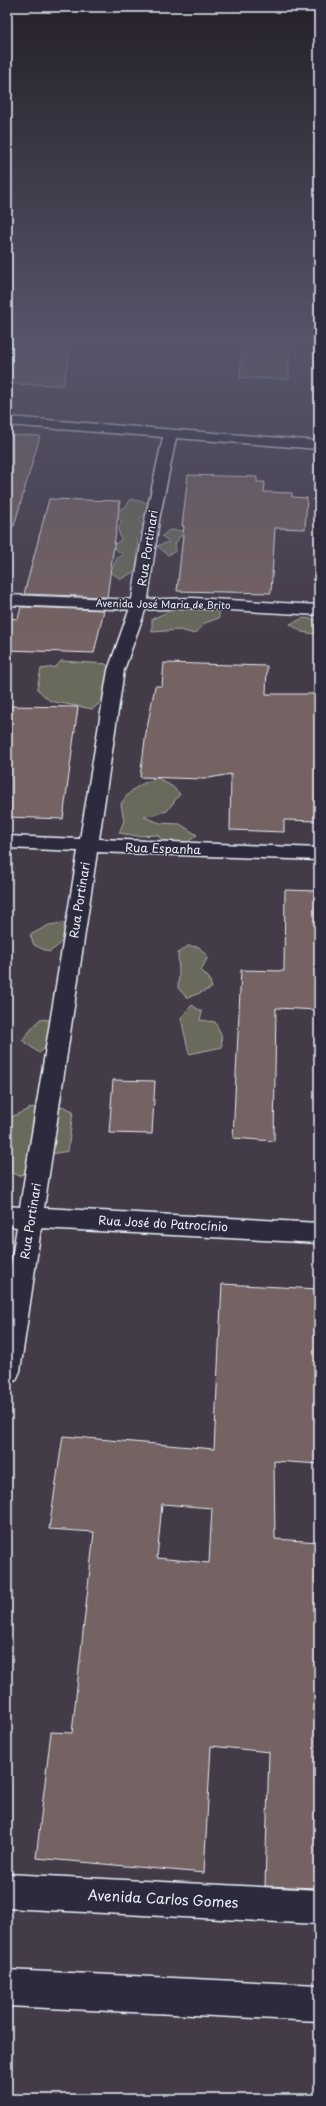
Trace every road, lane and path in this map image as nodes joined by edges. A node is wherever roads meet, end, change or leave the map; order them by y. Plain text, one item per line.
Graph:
1 (169, 439) edge
2 (242, 439) edge
3 (319, 445) edge
4 (7, 600) edge
5 (139, 605) junction
6 (319, 610) edge
7 (7, 842) edge
8 (88, 846) junction
9 (319, 854) edge
10 (7, 1216) edge
11 (32, 1217) junction
12 (319, 1233) edge
13 (7, 1371) edge
14 (7, 1891) edge
15 (319, 1907) edge
16 (7, 1988) edge
17 (319, 2003) edge

1 - 5 street, Rua Portinari
2 - 3 street
4 - 5 street, Avenida José Maria de Brito
5 - 6 street, Avenida José Maria de Brito
5 - 8 street, Rua Portinari
7 - 8 street, Rua Espanha
8 - 9 street, Rua Espanha
8 - 11 street, Rua Portinari
10 - 11 street, Rua José do Patrocínio
11 - 12 street, Rua José do Patrocínio
11 - 13 street, Rua Portinari
14 - 15 street, Avenida Carlos Gomes
16 - 17 street

